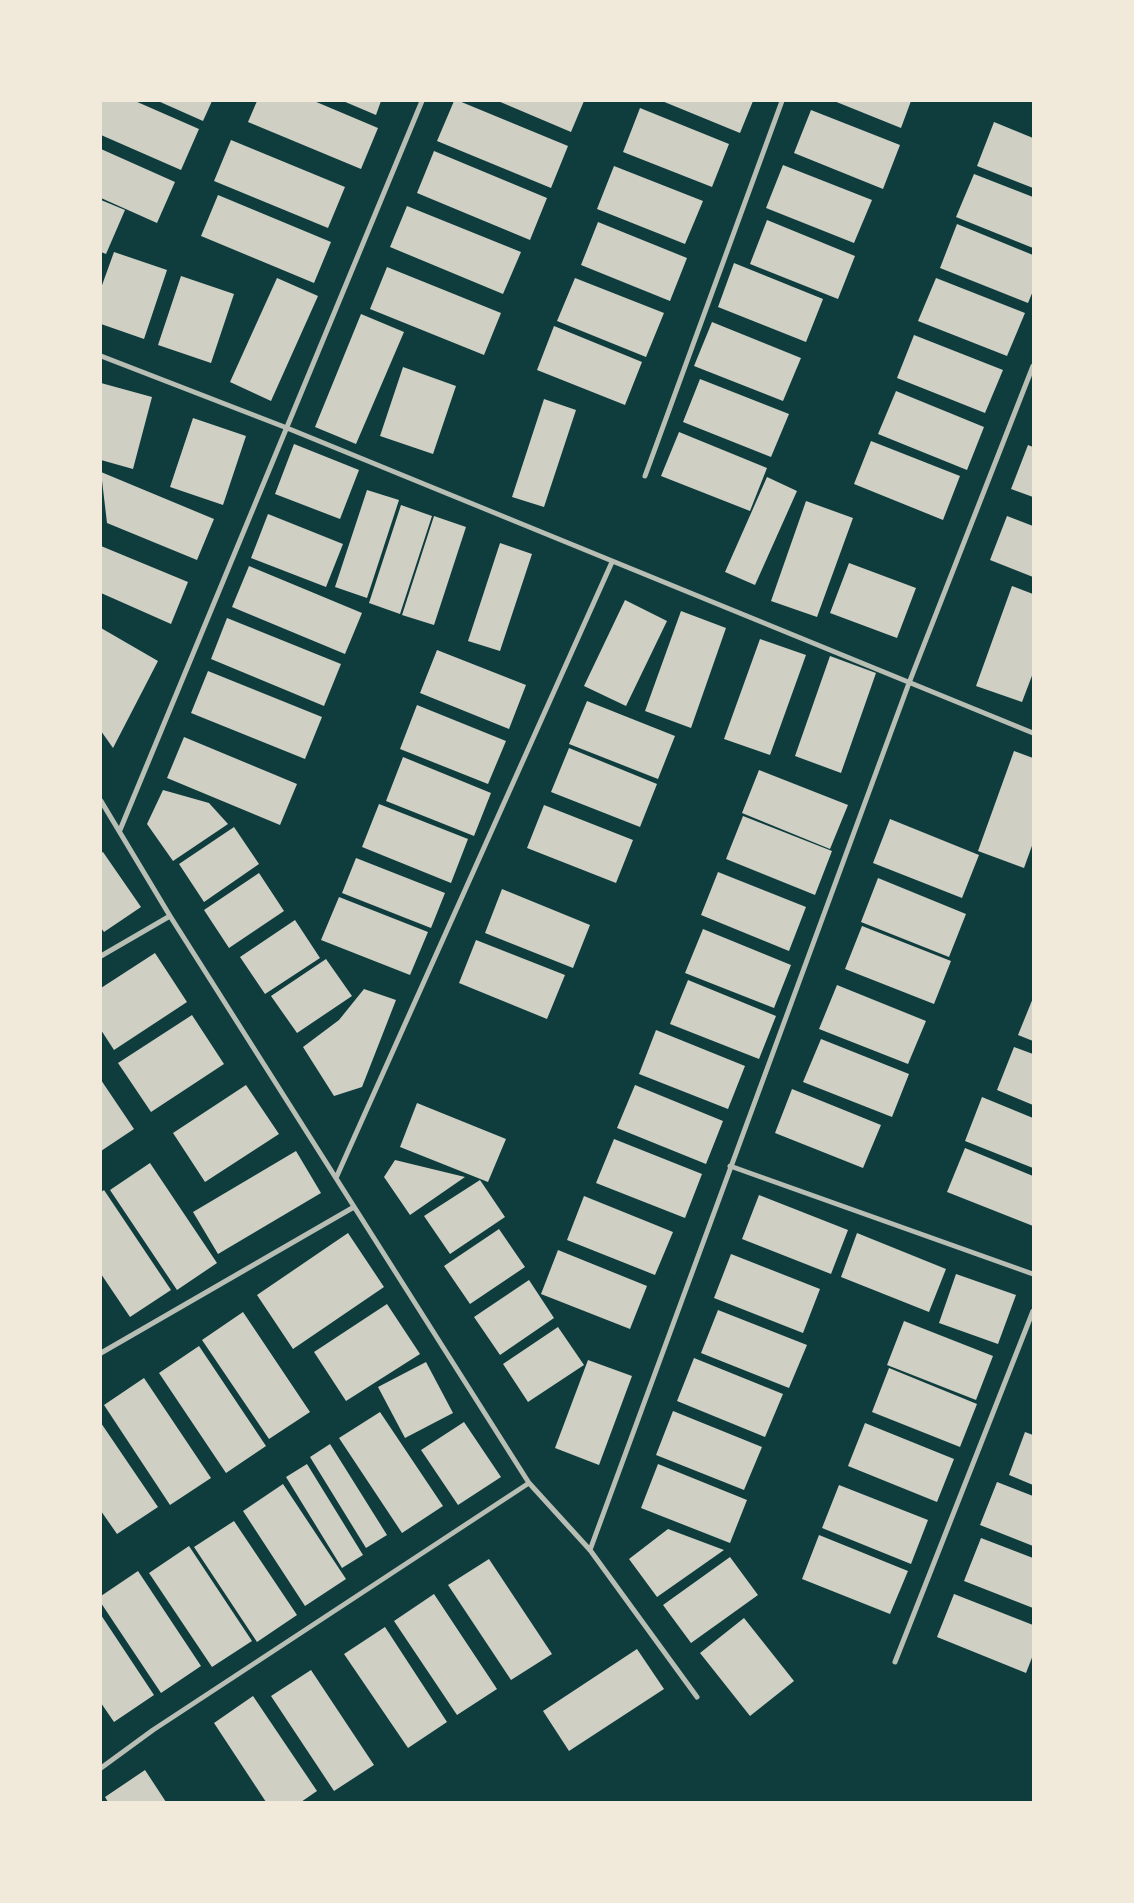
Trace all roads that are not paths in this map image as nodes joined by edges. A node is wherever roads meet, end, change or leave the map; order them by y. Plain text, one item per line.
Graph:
1 (422, 101) edge
2 (782, 101) edge
3 (101, 356) edge
4 (1033, 366) edge
5 (287, 428) junction
6 (646, 476) dead end
7 (612, 562) junction
8 (909, 683) junction
9 (1033, 733) edge
10 (101, 801) edge
11 (120, 830) junction
12 (170, 916) junction
13 (101, 956) edge
14 (730, 1166) junction
15 (336, 1178) junction
16 (354, 1207) junction
17 (1033, 1274) edge
18 (1033, 1310) edge
19 (101, 1354) edge
20 (529, 1483) junction
21 (590, 1550) junction
22 (894, 1662) dead end
23 (696, 1697) dead end
24 (101, 1768) edge

1 - 5 street
2 - 6 street
3 - 5 street
4 - 8 street
5 - 7 street
5 - 11 street
7 - 8 street
7 - 15 street
8 - 9 street
8 - 14 street
10 - 11 street
11 - 12 street
12 - 13 street
12 - 15 street
14 - 17 street
14 - 21 street
15 - 16 street
16 - 19 street
16 - 20 street
18 - 22 street
20 - 21 street
20 - 24 street
21 - 23 street

